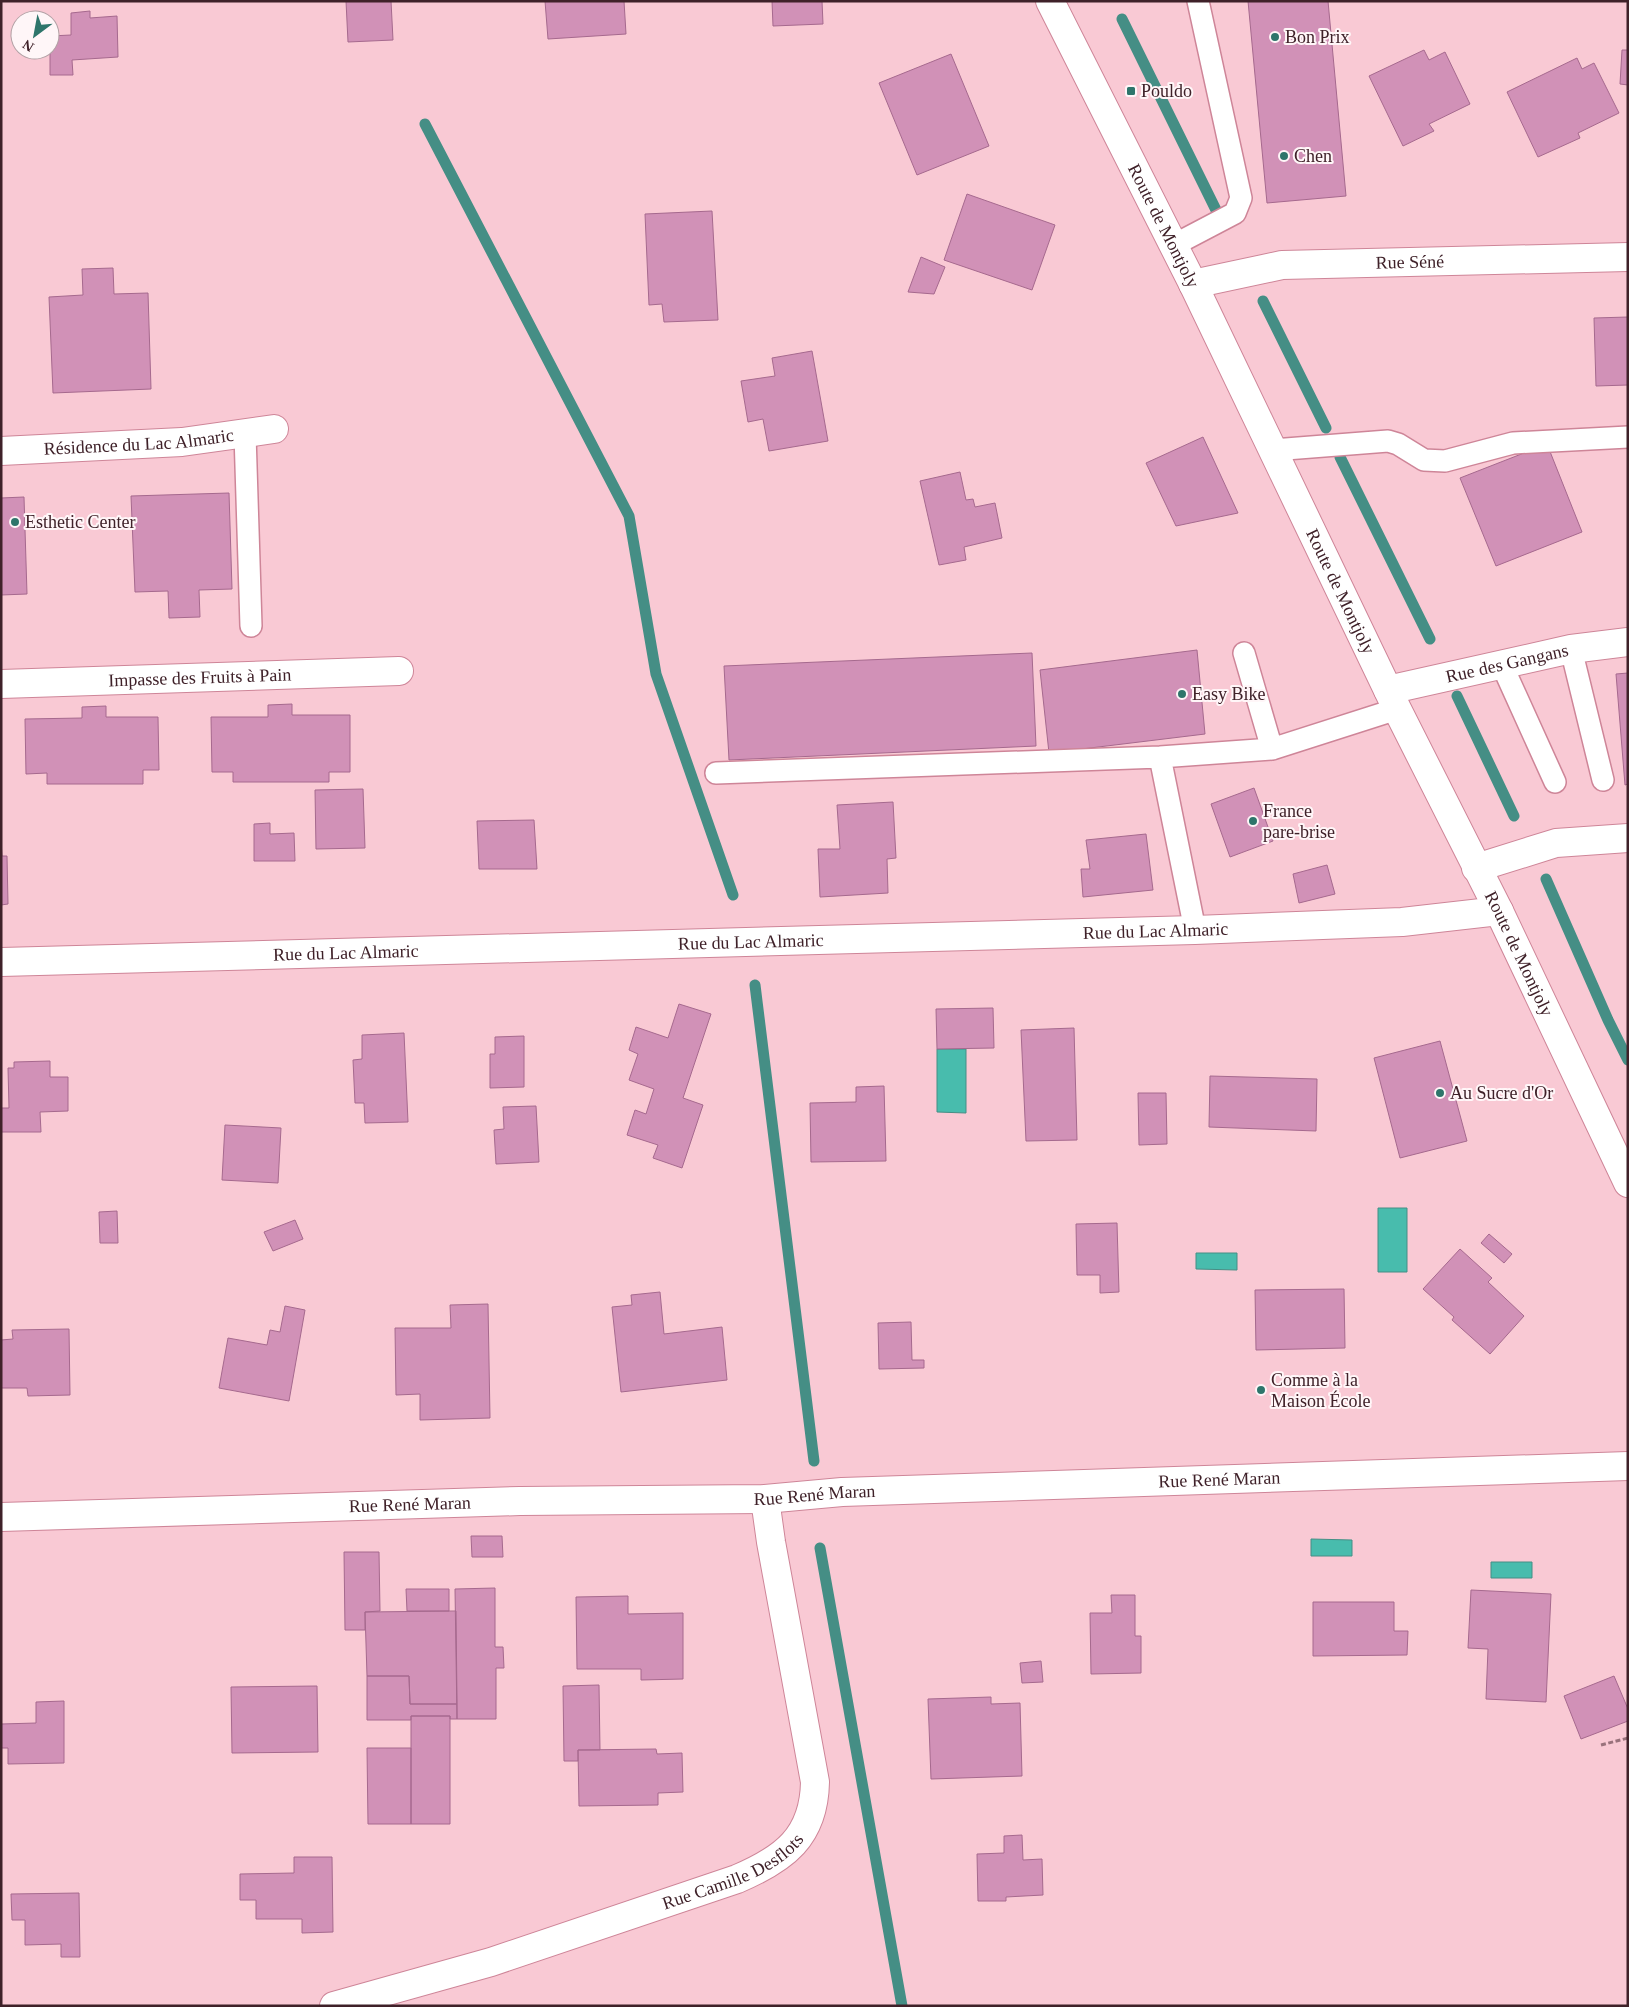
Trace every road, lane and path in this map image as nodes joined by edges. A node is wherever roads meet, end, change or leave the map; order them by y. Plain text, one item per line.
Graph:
1 (1050, 1) edge
2 (1198, 1) edge
3 (1174, 245) junction
4 (1628, 257) edge
5 (1193, 284) junction
6 (274, 429) dead end
7 (245, 434) junction
8 (1628, 437) edge
9 (1273, 450) junction
10 (1, 451) edge
11 (251, 626) dead end
12 (1628, 642) edge
13 (1572, 649) junction
14 (1244, 653) dead end
15 (1502, 665) junction
16 (399, 672) dead end
17 (1, 684) edge
18 (1392, 700) junction
19 (1272, 749) junction
20 (1160, 757) junction
21 (716, 773) dead end
22 (1603, 780) dead end
23 (1555, 782) dead end
24 (1628, 838) edge
25 (1476, 868) junction
26 (1499, 911) junction
27 (1195, 930) junction
28 (1, 962) edge
29 (1628, 1183) edge
30 (1628, 1466) edge
31 (765, 1499) junction
32 (1, 1517) edge
33 (1628, 1738) edge
34 (1601, 1745) dead end
35 (334, 2006) edge

1 - 3 street, Route de Montjoly
2 - 3 lane
3 - 5 street, Route de Montjoly
4 - 5 street, Rue Séné
5 - 9 street, Route de Montjoly
6 - 7 street, Résidence du Lac Almaric
7 - 10 street, Résidence du Lac Almaric
7 - 11 lane
8 - 9 lane
9 - 18 street, Route de Montjoly
12 - 13 street, Rue des Gangans
13 - 15 street, Rue des Gangans
13 - 22 lane
14 - 19 lane
15 - 18 street, Rue des Gangans
15 - 23 lane
16 - 17 street, Impasse des Fruits à Pain
18 - 19 lane
18 - 25 street, Route de Montjoly
19 - 20 lane
20 - 21 lane
20 - 27 lane
24 - 25 street
25 - 26 street, Route de Montjoly
26 - 27 street, Rue du Lac Almaric
26 - 29 street, Route de Montjoly
27 - 28 street, Rue du Lac Almaric
30 - 31 street, Rue René Maran
31 - 32 street, Rue René Maran
31 - 35 street, Rue Camille Desflots
33 - 34 path

